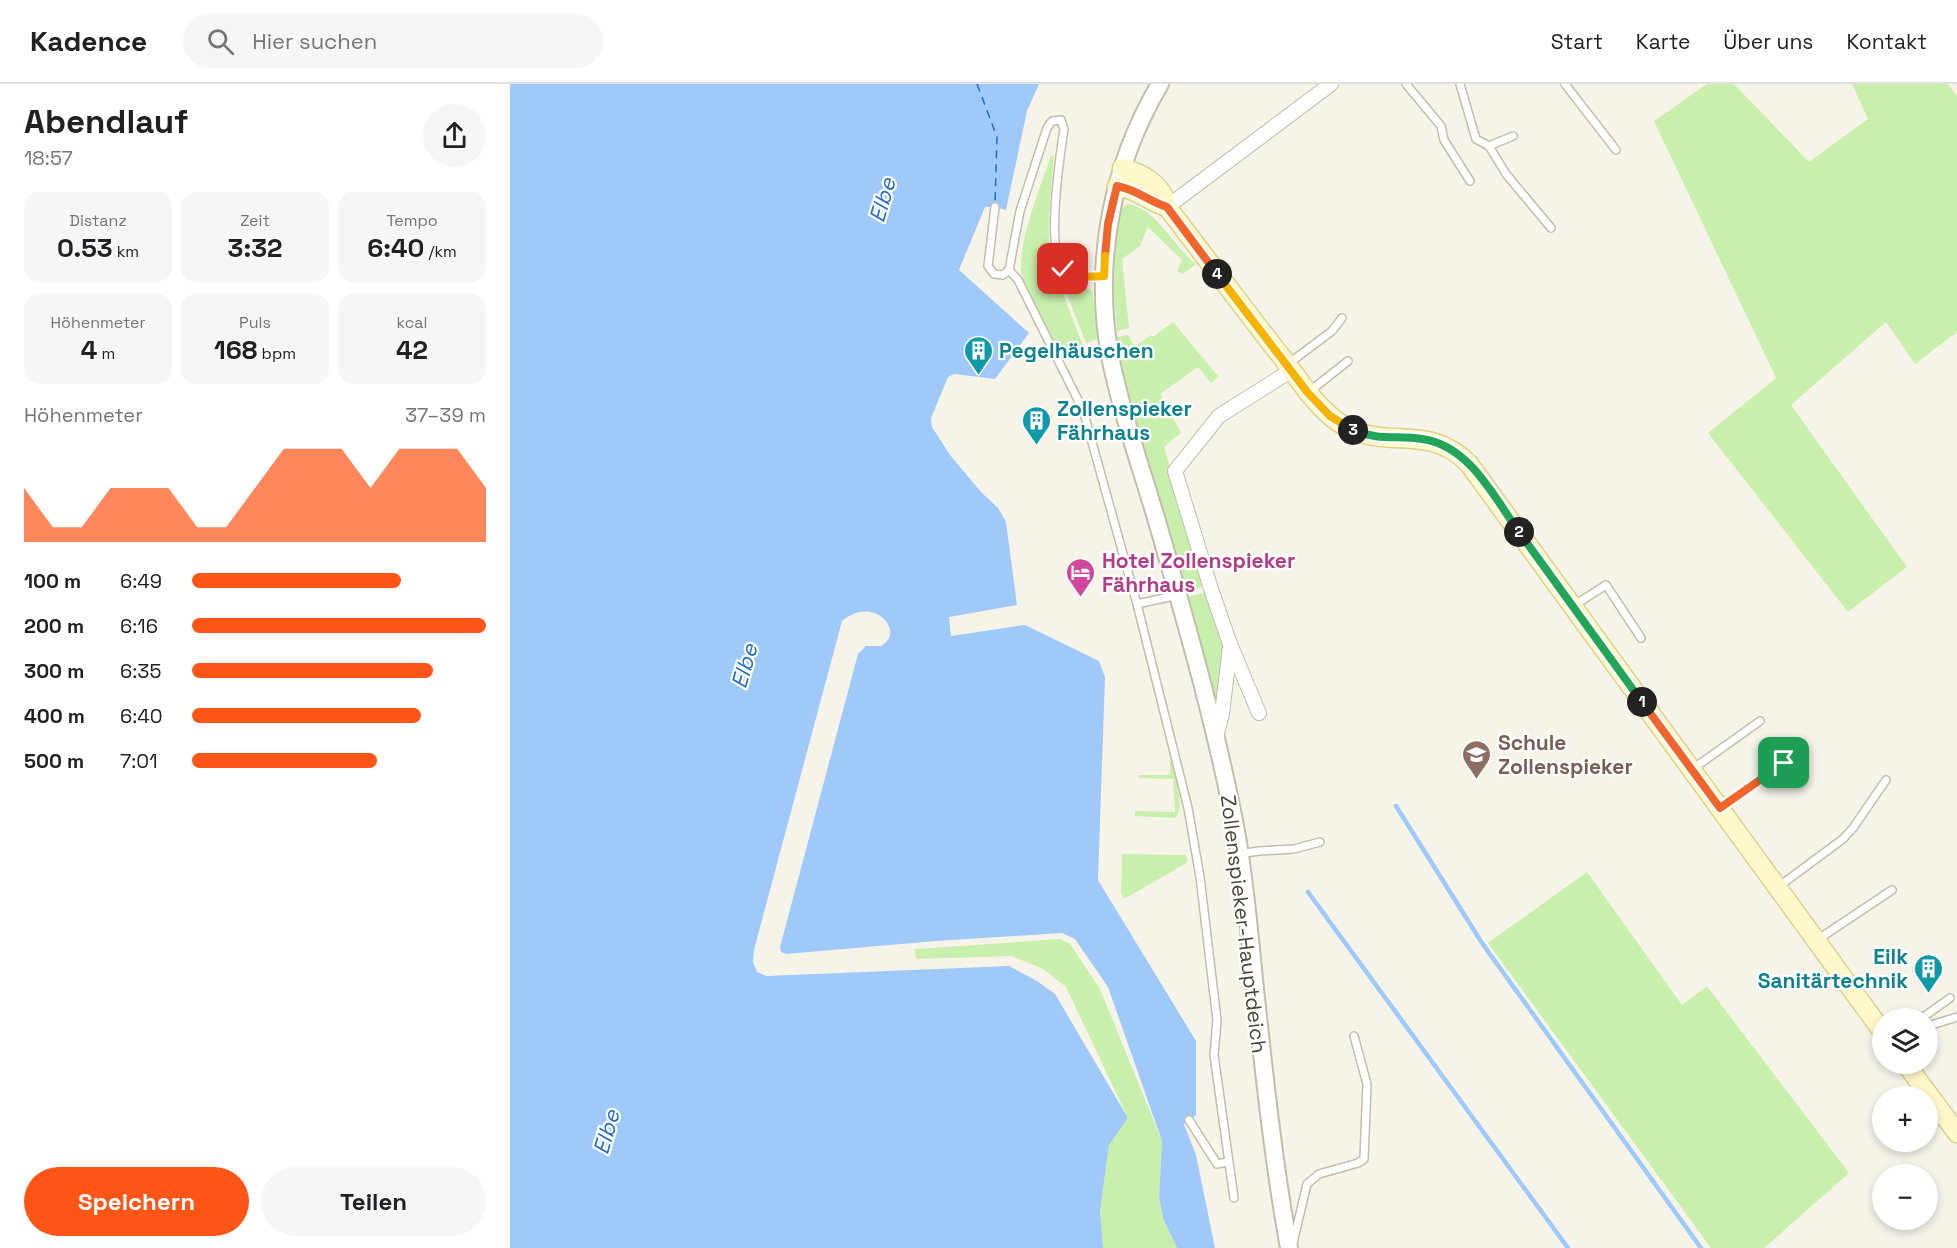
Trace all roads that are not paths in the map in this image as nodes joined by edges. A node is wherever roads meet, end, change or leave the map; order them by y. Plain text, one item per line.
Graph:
1 (1160, 84) edge
2 (1331, 84) edge
3 (1406, 84) edge
4 (1460, 84) edge
5 (1565, 84) edge
6 (1513, 136) dead end
7 (1489, 146) junction
8 (1616, 150) dead end
9 (1122, 168) junction
10 (1470, 181) dead end
11 (1117, 186) junction
12 (995, 207) dead end
13 (1167, 207) junction
14 (1551, 228) dead end
15 (1009, 270) junction
16 (1104, 276) junction
17 (1342, 318) dead end
18 (1348, 361) dead end
19 (1290, 368) junction
20 (1308, 393) junction
21 (1178, 595) junction
22 (1137, 604) junction
23 (1573, 606) junction
24 (1641, 638) dead end
25 (1230, 644) junction
26 (1259, 712) dead end
27 (1760, 721) dead end
28 (1216, 737) junction
29 (1784, 763) dead end
30 (1692, 770) junction
31 (1886, 780) dead end
32 (1720, 808) junction
33 (1320, 842) dead end
34 (1239, 854) junction
35 (1778, 887) junction
36 (1892, 890) dead end
37 (1816, 940) junction
38 (1950, 998) dead end
39 (1936, 1008) edge
40 (1872, 1016) edge
41 (1957, 1017) edge
42 (1938, 1023) edge
43 (1354, 1036) dead end
44 (1913, 1074) edge
45 (1189, 1120) dead end
46 (1957, 1133) edge
47 (1228, 1162) junction
48 (1234, 1198) dead end
49 (1291, 1248) edge

1 - 9 street, Zollenspieker-Hauptdeich
2 - 13 street
3 - 10 lane
4 - 7 lane
5 - 8 lane
6 - 7 lane
7 - 14 lane
9 - 11 street, Zollenspieker-Hauptdeich
9 - 13 main road
11 - 13 main road
11 - 16 street, Zollenspieker-Hauptdeich
12 - 15 lane
13 - 19 main road
15 - 16 lane
15 - 22 lane
16 - 21 street, Zollenspieker-Hauptdeich
17 - 19 lane
18 - 20 lane
19 - 20 main road
19 - 25 street
20 - 23 main road
21 - 22 lane
21 - 28 street, Zollenspieker-Hauptdeich
22 - 47 lane
23 - 24 lane
23 - 30 main road
25 - 26 street
25 - 28 street
27 - 30 lane
28 - 34 street, Zollenspieker-Hauptdeich
29 - 32 lane
30 - 32 main road
31 - 35 lane
32 - 35 main road
33 - 34 lane
34 - 49 street, Zollenspieker-Hauptdeich
35 - 37 main road
36 - 37 lane
37 - 40 main road
38 - 39 lane
41 - 42 lane
43 - 49 lane
44 - 46 main road
45 - 47 lane
47 - 48 lane

